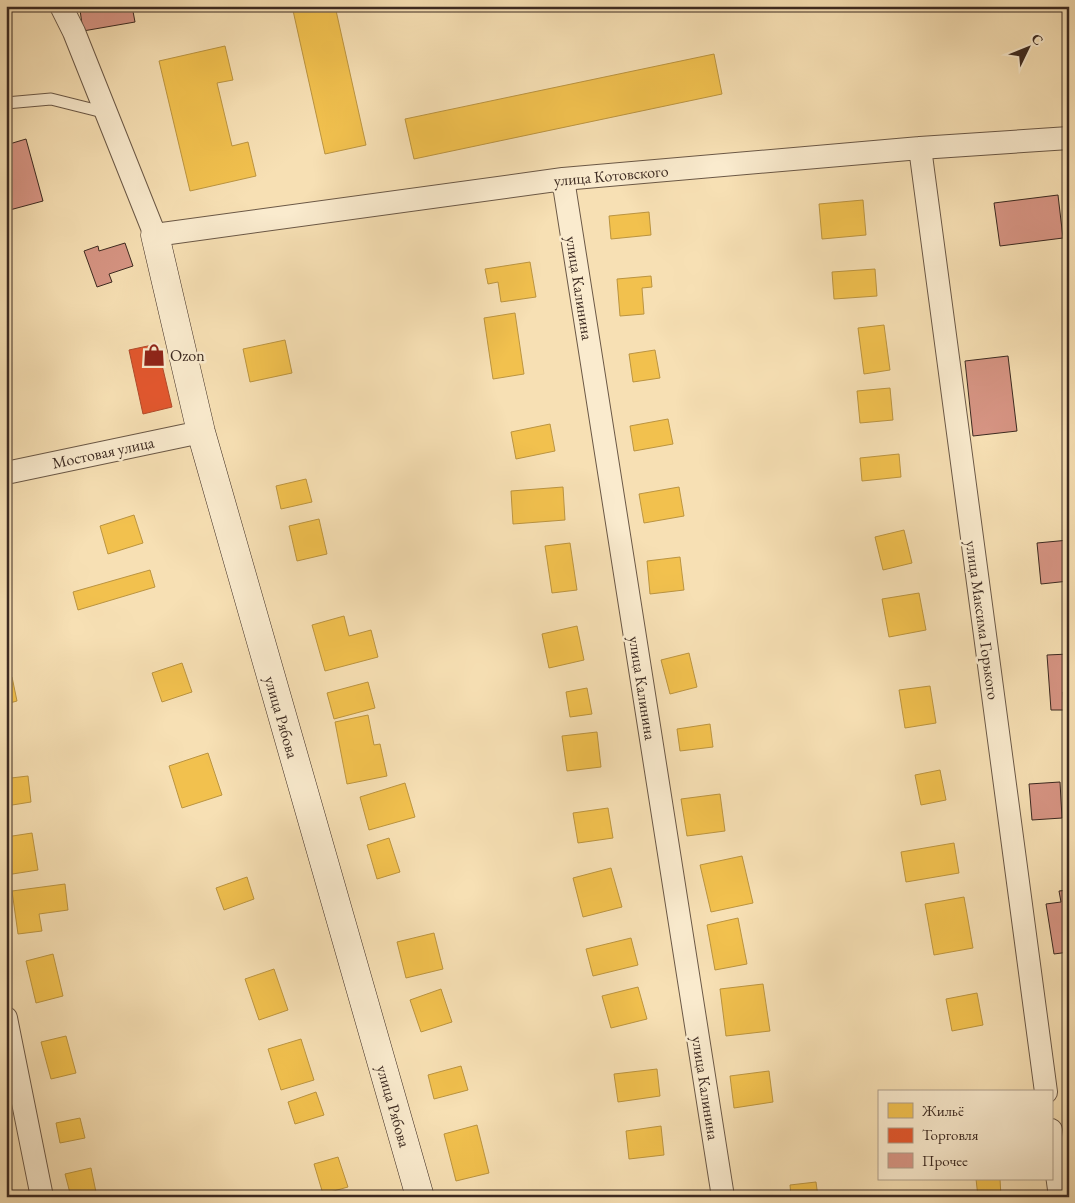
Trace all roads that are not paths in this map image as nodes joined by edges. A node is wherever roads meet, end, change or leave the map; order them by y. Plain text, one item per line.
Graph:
1 (61, 6) edge
2 (6, 103) edge
3 (107, 113) junction
4 (1069, 138) edge
5 (920, 148) junction
6 (563, 179) junction
7 (155, 235) junction
8 (201, 432) junction
9 (6, 473) edge
10 (6, 1018) edge
11 (1046, 1090) edge
12 (1052, 1137) edge
13 (42, 1197) edge
14 (420, 1197) edge
15 (723, 1197) edge
16 (1060, 1197) edge

1 - 3 street
2 - 3 lane
3 - 7 street
4 - 5 street, улица Котовского
5 - 6 street, улица Котовского
5 - 11 street, улица Максима Горького
6 - 7 street, улица Котовского
6 - 15 street, улица Калинина
7 - 8 street, улица Рябова
8 - 9 street, Мостовая улица
8 - 14 street, улица Рябова
10 - 13 street
12 - 16 street

